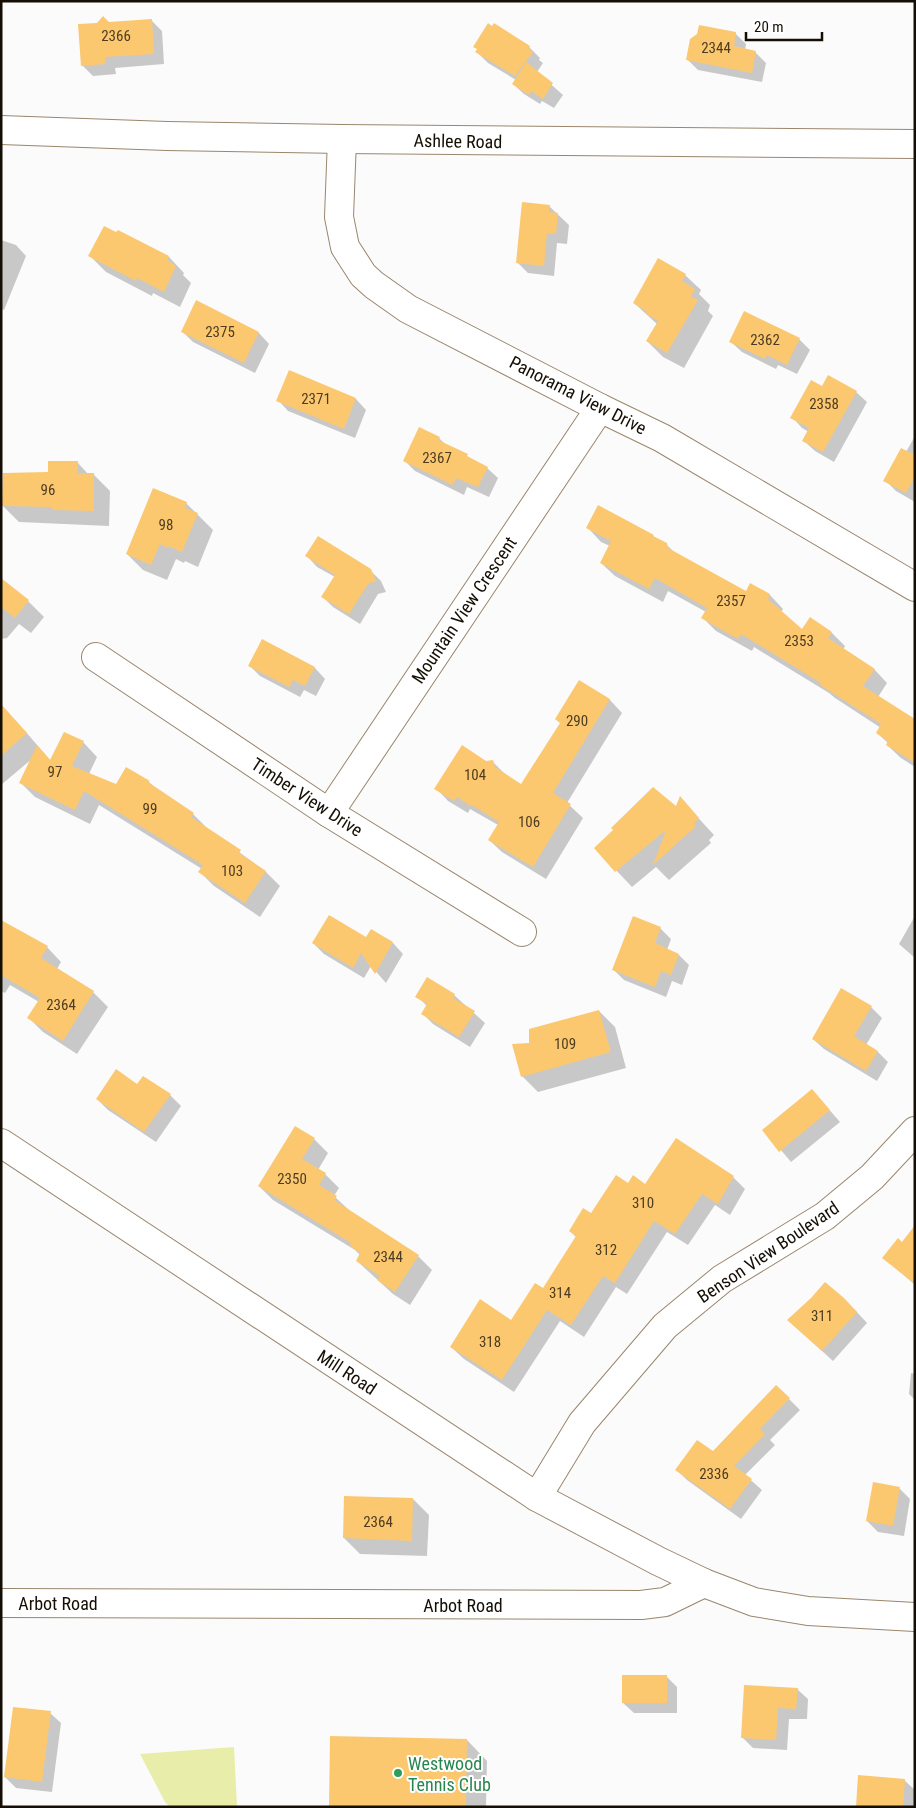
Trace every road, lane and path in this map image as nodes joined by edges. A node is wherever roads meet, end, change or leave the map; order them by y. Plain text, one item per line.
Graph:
1 (1, 130) edge
2 (342, 139) junction
3 (915, 144) edge
4 (600, 408) junction
5 (915, 587) edge
6 (96, 657) dead end
7 (328, 812) junction
8 (522, 932) dead end
9 (915, 1131) edge
10 (1, 1144) edge
11 (537, 1497) junction
12 (704, 1583) junction
13 (1, 1603) edge
14 (915, 1617) edge

1 - 2 street, Ashlee Road
2 - 3 street, Ashlee Road
2 - 4 street, Panorama View Drive
4 - 5 street, Panorama View Drive
4 - 7 street, Mountain View Crescent
6 - 7 street, Timber View Drive
7 - 8 street, Timber View Drive
9 - 11 street, Benson View Boulevard
10 - 11 street, Mill Road
11 - 12 street, Mill Road
12 - 13 street, Arbot Road
12 - 14 street

